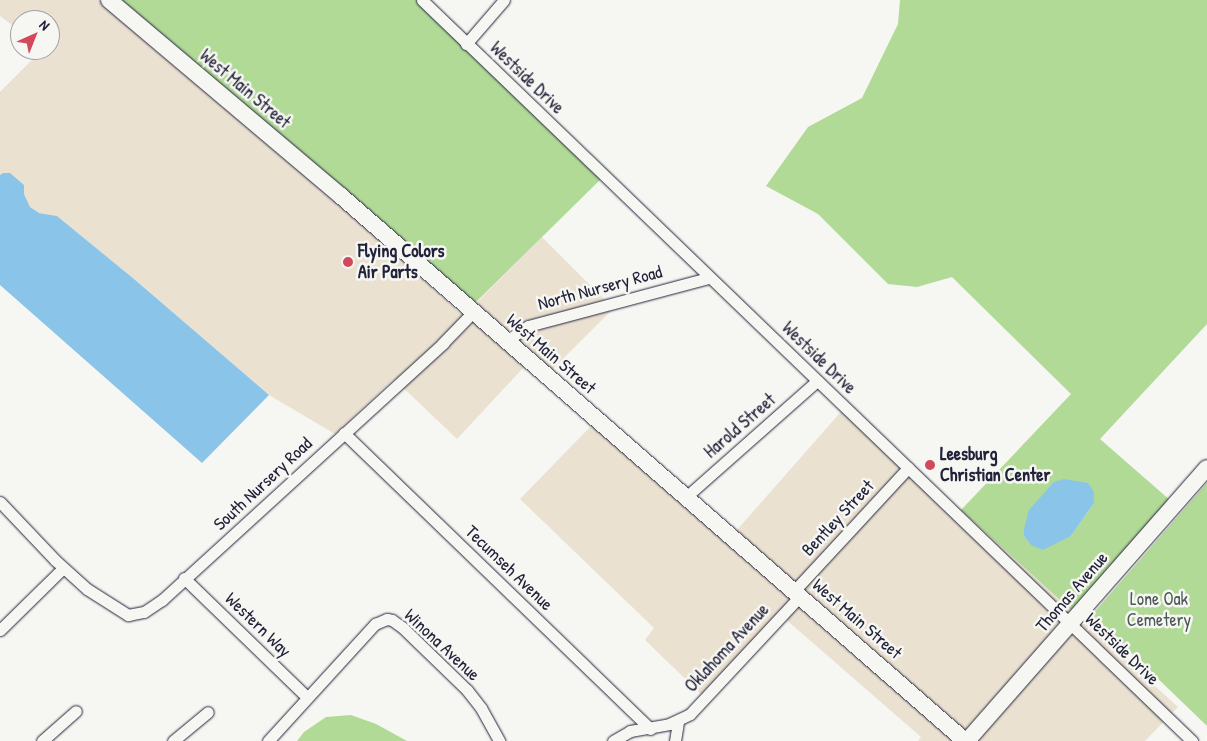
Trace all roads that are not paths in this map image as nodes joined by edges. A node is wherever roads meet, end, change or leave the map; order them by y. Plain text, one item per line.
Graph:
1 (109, 0) edge
2 (422, 0) edge
3 (504, 0) edge
4 (466, 44) junction
5 (708, 278) junction
6 (473, 312) junction
7 (506, 341) junction
8 (818, 381) junction
9 (344, 433) junction
10 (908, 468) junction
11 (1207, 468) edge
12 (687, 496) junction
13 (0, 502) edge
14 (63, 568) junction
15 (184, 578) junction
16 (797, 593) junction
17 (1071, 624) junction
18 (0, 630) edge
19 (307, 698) junction
20 (76, 711) dead end
21 (208, 712) dead end
22 (678, 721) junction
23 (651, 729) junction
24 (42, 741) edge
25 (173, 741) edge
26 (268, 741) edge
27 (499, 741) edge
28 (613, 741) edge
29 (675, 741) edge
30 (966, 741) edge
31 (1192, 741) edge

1 - 6 main road, West Main Street
2 - 4 street, Westside Drive
3 - 4 street
4 - 5 street, Westside Drive
5 - 7 street, North Nursery Road
5 - 8 street, Westside Drive
6 - 7 main road, West Main Street
6 - 9 street, South Nursery Road
7 - 12 main road, West Main Street
8 - 10 street, Westside Drive
8 - 12 street, Harold Street
9 - 15 street, South Nursery Road
9 - 23 street, Tecumseh Avenue
10 - 16 street, Bentley Street
10 - 17 street, Westside Drive
11 - 17 main road, Thomas Avenue
12 - 16 main road, West Main Street
13 - 14 street
14 - 15 street, South Nursery Road
14 - 18 street
15 - 19 street, Western Way
16 - 22 street, Oklahoma Avenue
16 - 30 main road, West Main Street
17 - 30 main road, Thomas Avenue
17 - 31 street, Westside Drive
19 - 26 street, Winona Avenue
19 - 27 street, Winona Avenue
20 - 24 street
21 - 25 street
22 - 23 street
22 - 29 street
23 - 28 street

